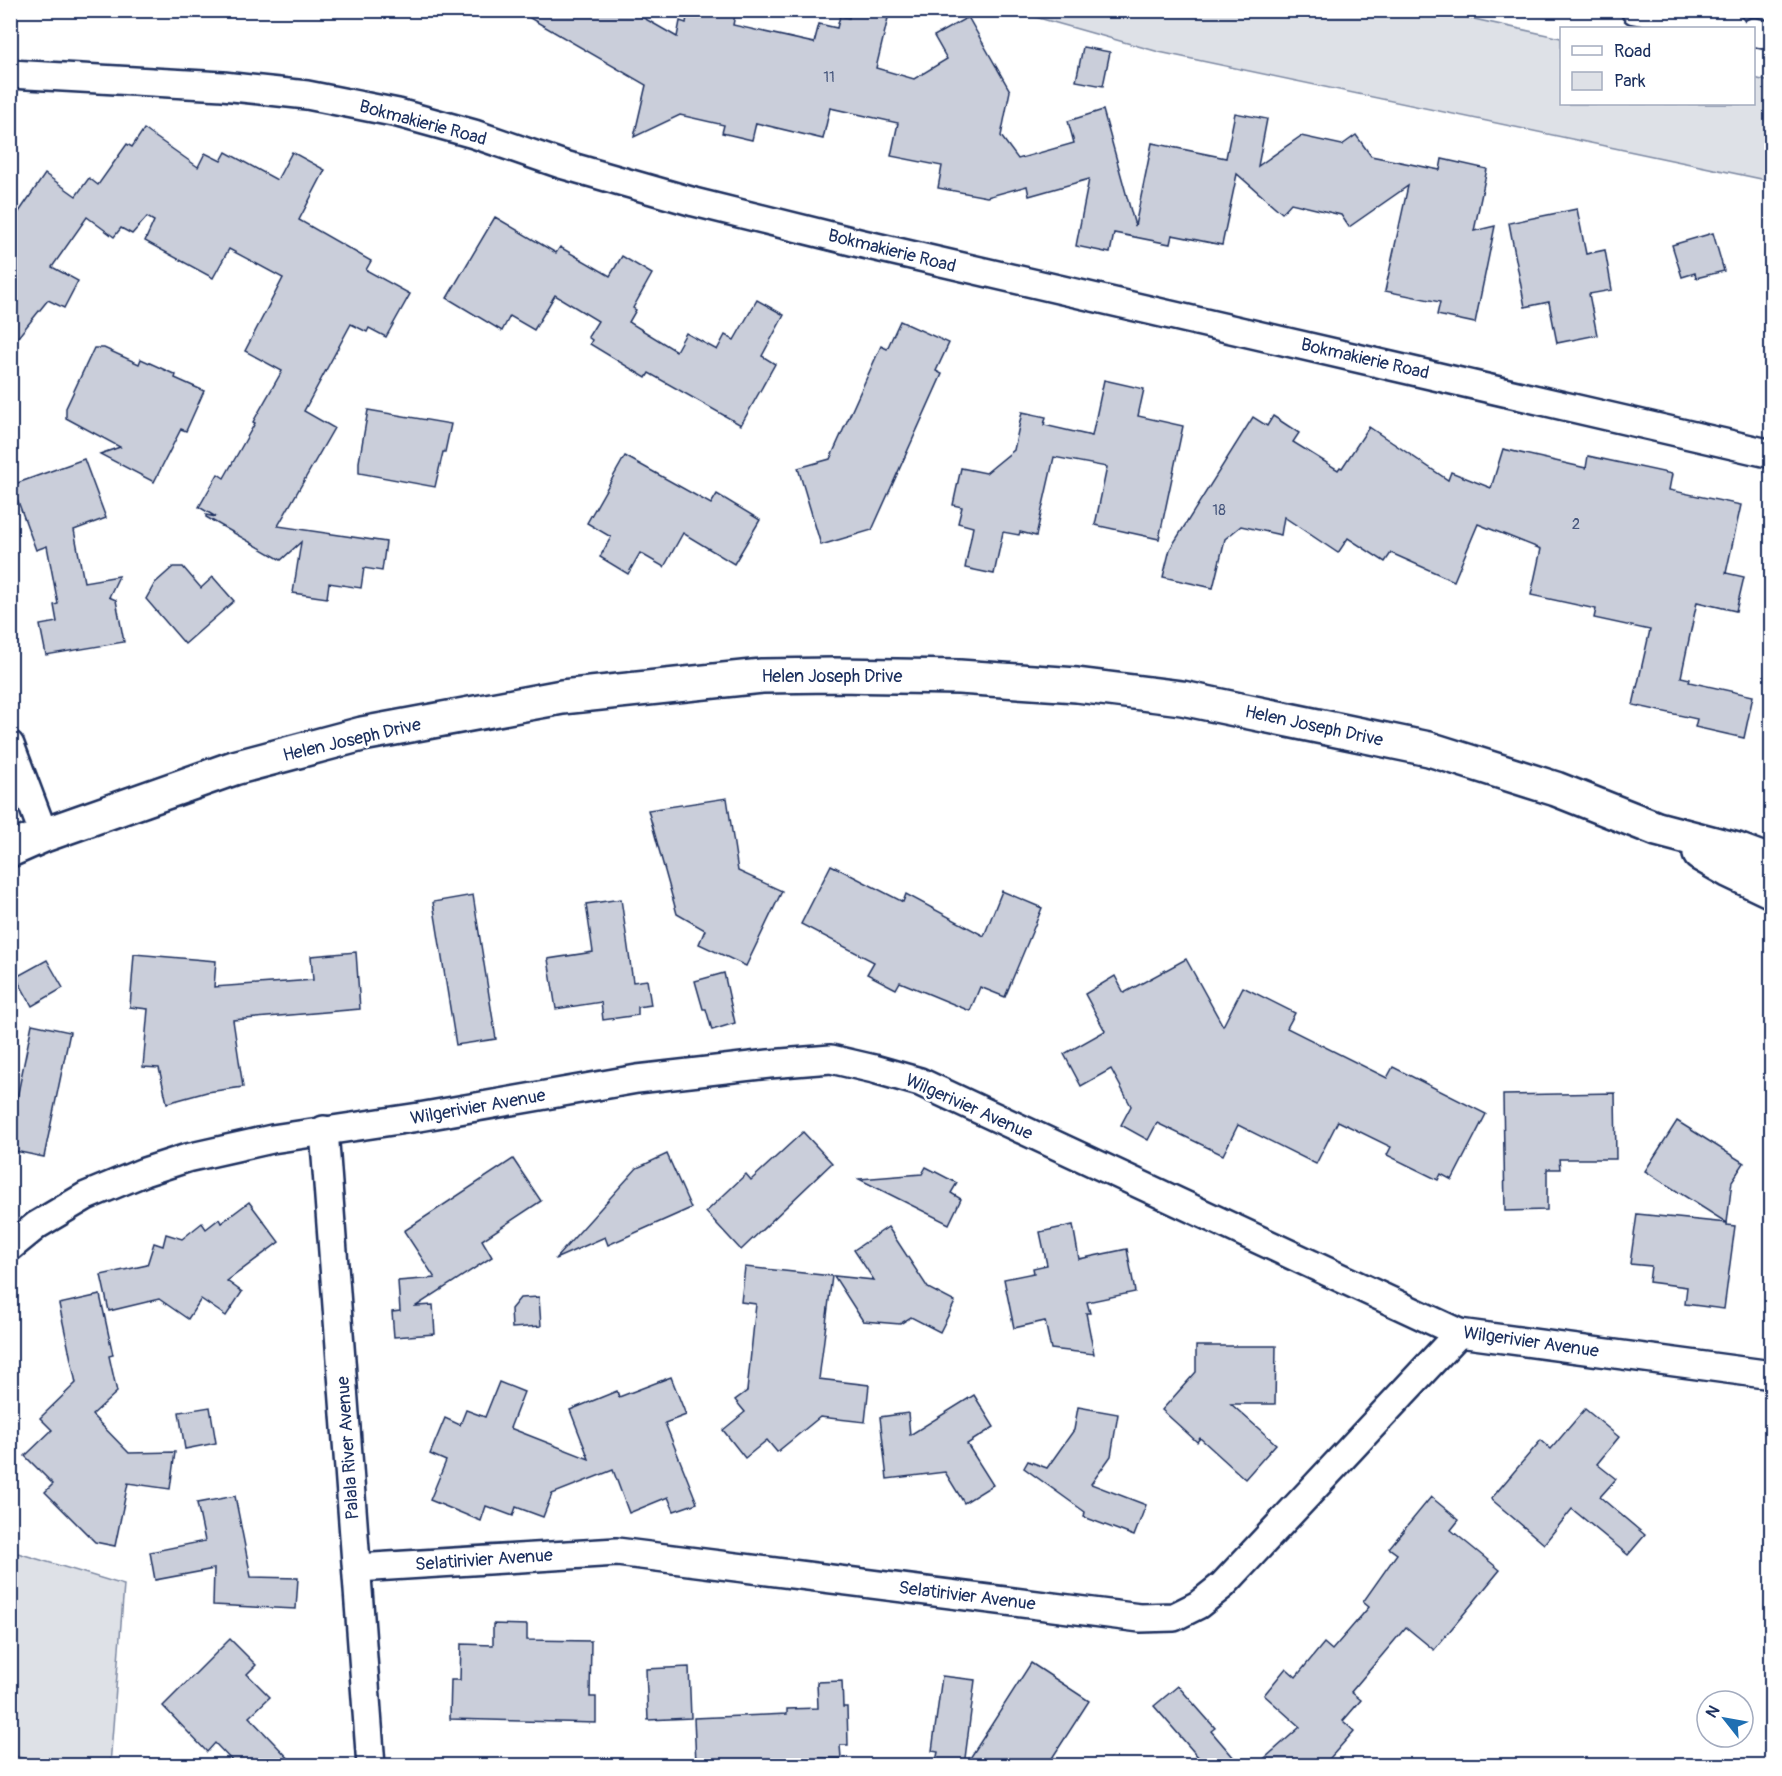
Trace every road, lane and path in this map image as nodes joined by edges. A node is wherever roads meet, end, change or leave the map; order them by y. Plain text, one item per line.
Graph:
1 (1635, 10) edge
2 (1727, 22) edge
3 (1755, 32) edge
4 (1772, 36) edge
5 (10, 74) edge
6 (1772, 453) edge
7 (10, 745) edge
8 (1657, 829) junction
9 (44, 835) junction
10 (10, 850) edge
11 (1772, 863) edge
12 (1772, 891) edge
13 (324, 1130) junction
14 (10, 1247) edge
15 (1459, 1333) junction
16 (1772, 1375) edge
17 (357, 1568) junction
18 (372, 1766) edge

1 - 2 street
3 - 4 street
5 - 6 street, Bokmakierie Road
7 - 9 street
8 - 9 street, Helen Joseph Drive
8 - 11 street, Helen Joseph Drive
8 - 12 street, Helen Joseph Drive
9 - 10 street, Helen Joseph Drive
13 - 14 street, Wilgerivier Avenue
13 - 15 street, Wilgerivier Avenue
13 - 17 street, Palala River Avenue
15 - 16 street, Wilgerivier Avenue
15 - 17 street, Selatirivier Avenue
17 - 18 street, Palala River Avenue

